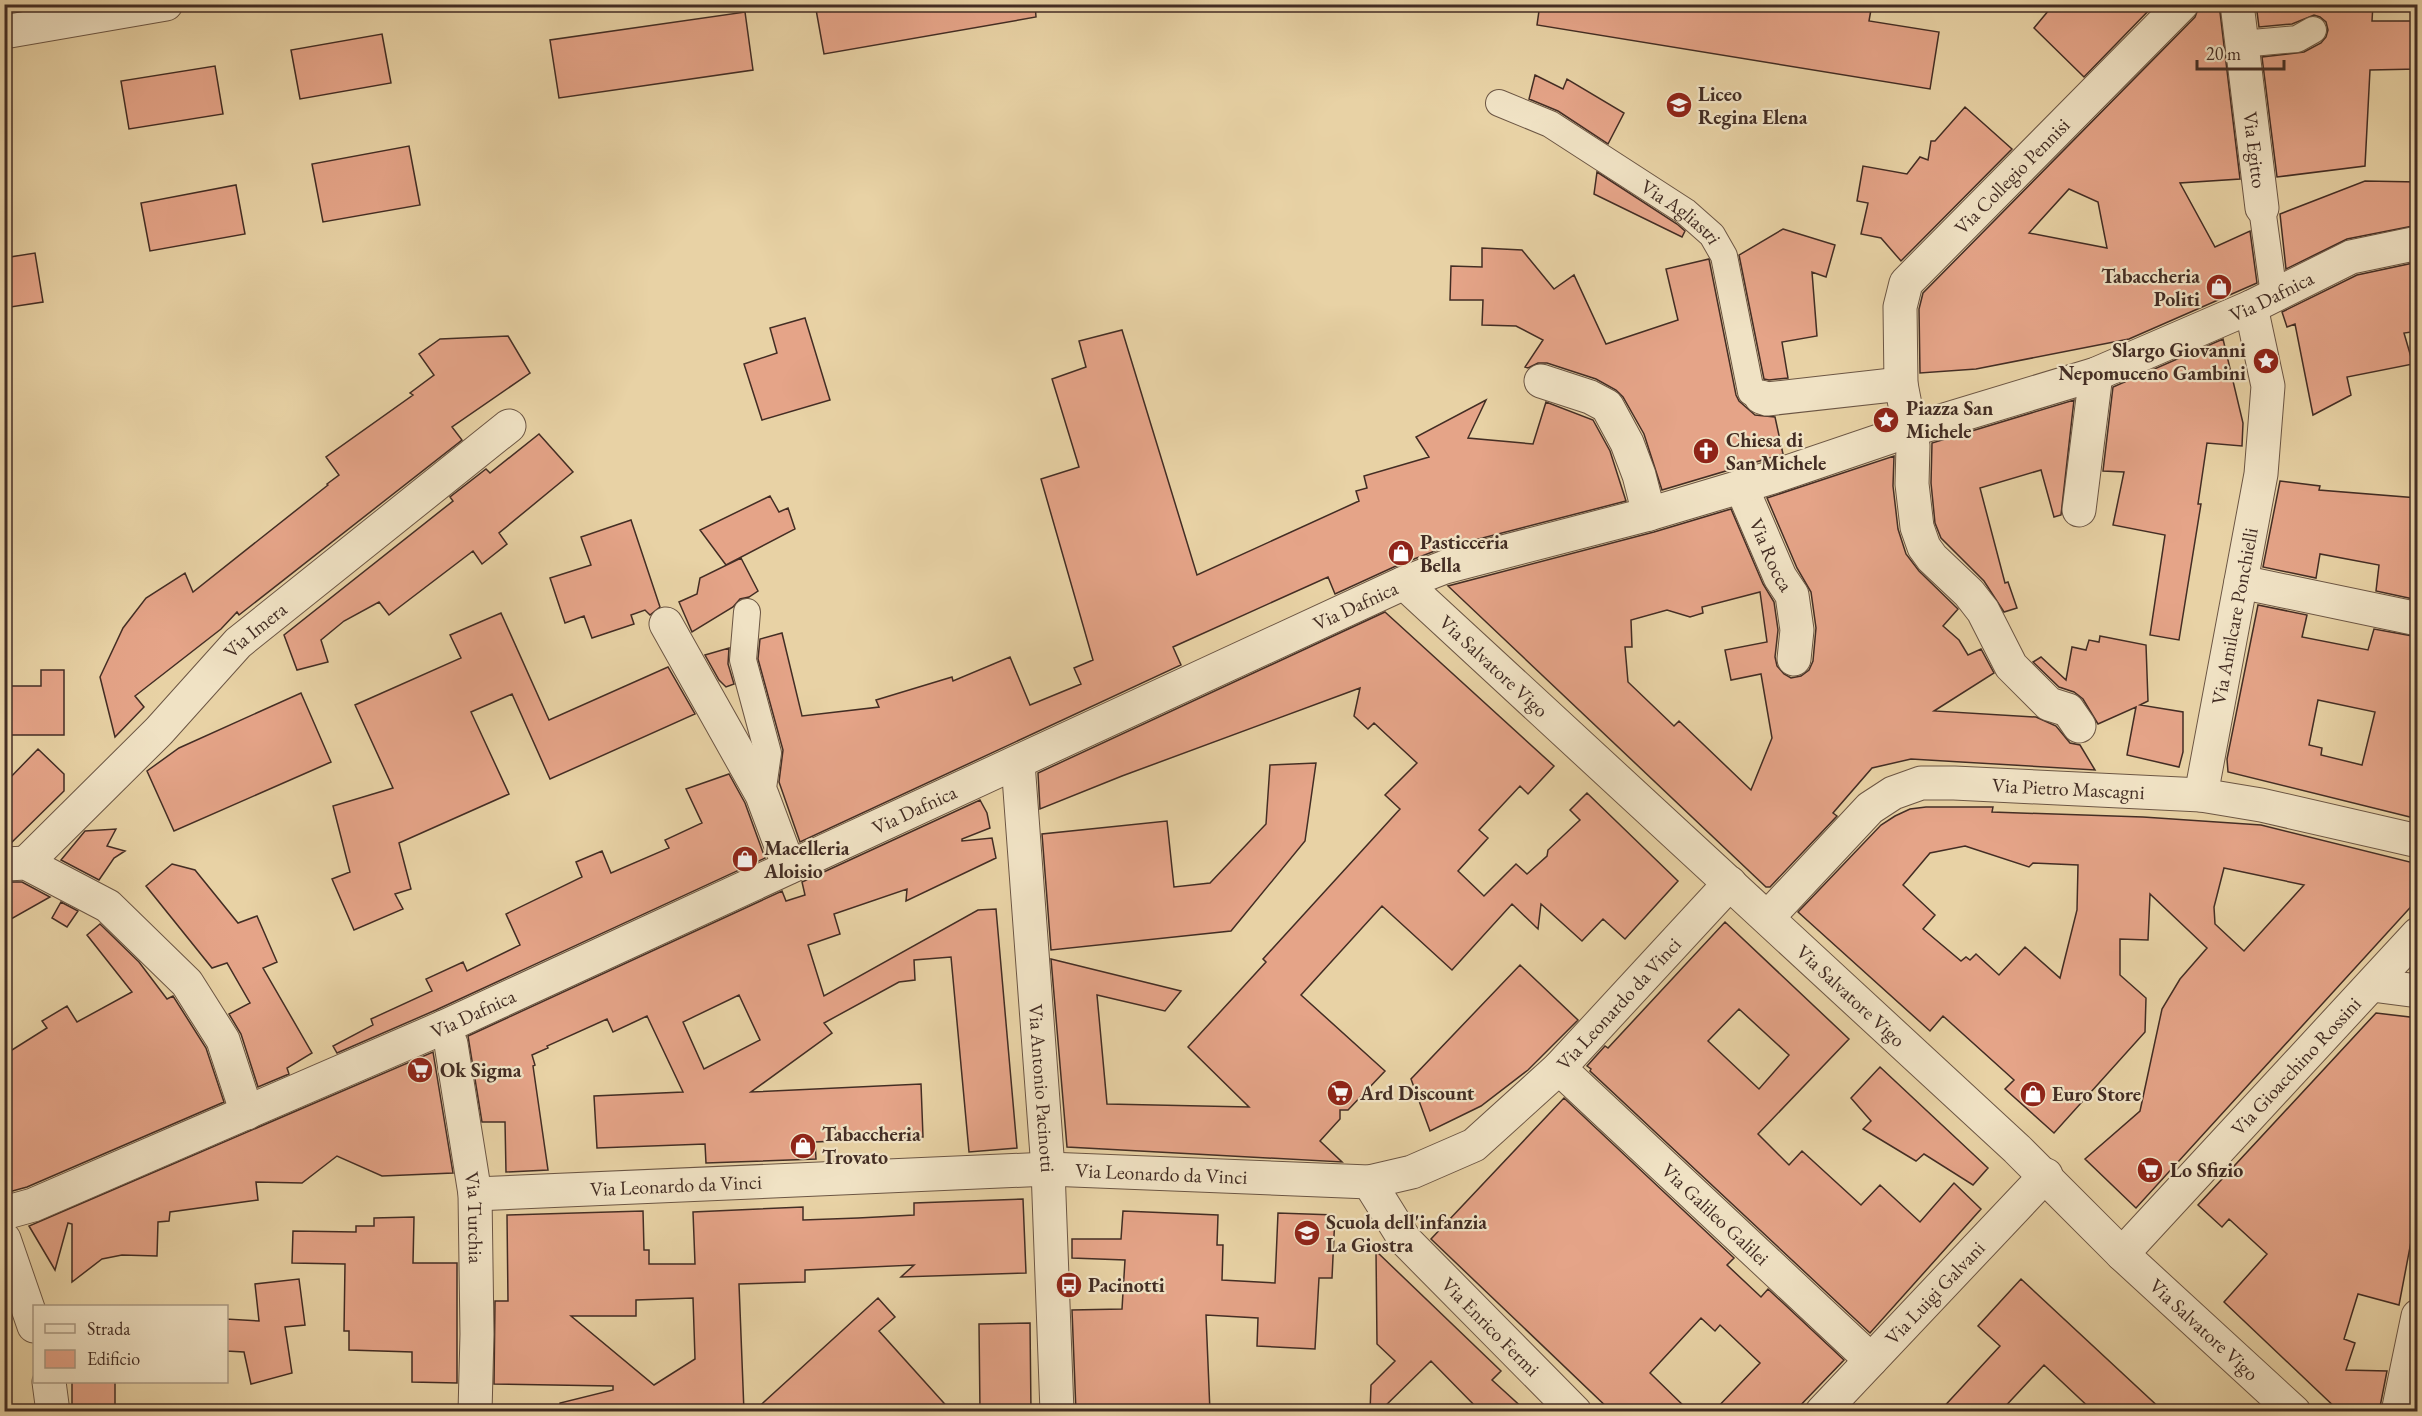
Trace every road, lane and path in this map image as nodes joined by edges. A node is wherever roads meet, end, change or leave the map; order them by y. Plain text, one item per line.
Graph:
1 (166, 4) edge
2 (2182, 4) edge
3 (2237, 4) edge
4 (2313, 30) dead end
5 (4, 32) edge
6 (2241, 44) junction
7 (1498, 103) dead end
8 (2262, 207) joint
9 (2418, 243) edge
10 (2263, 301) junction
11 (2096, 374) junction
12 (1901, 380) junction
13 (1541, 381) dead end
14 (1761, 397) joint
15 (509, 426) dead end
16 (1912, 438) junction
17 (1741, 486) junction
18 (2079, 510) dead end
19 (1649, 514) junction
20 (2241, 582) junction
21 (1404, 583) junction
22 (747, 612) dead end
23 (2418, 619) edge
24 (666, 624) dead end
25 (1794, 659) dead end
26 (2079, 726) dead end
27 (1018, 763) junction
28 (762, 795) junction
29 (2201, 795) junction
30 (2418, 841) edge
31 (15, 863) edge
32 (789, 867) junction
33 (1730, 884) junction
34 (1768, 917) junction
35 (2418, 934) edge
36 (2372, 985) junction
37 (2418, 991) edge
38 (444, 1028) junction
39 (1559, 1068) junction
40 (247, 1113) junction
41 (1048, 1169) junction
42 (2046, 1175) junction
43 (1369, 1182) junction
44 (475, 1194) junction
45 (4, 1213) edge
46 (4, 1239) edge
47 (2122, 1254) junction
48 (2418, 1316) edge
49 (33, 1323) edge
50 (1871, 1360) junction
51 (49, 1383) edge
52 (52, 1412) edge
53 (476, 1412) edge
54 (1057, 1412) edge
55 (1575, 1412) edge
56 (1822, 1412) edge
57 (2294, 1412) edge
58 (2398, 1412) edge

1 - 5 street
2 - 12 street, Via Collegio Pennisi
3 - 6 street, Via Egitto
4 - 6 street
6 - 8 street, Via Egitto
7 - 14 street, Via Agliastri
8 - 10 street, Via Egitto
9 - 10 street, Via Dafnica
10 - 11 street, Via Dafnica
10 - 20 street, Via Amilcare Ponchielli
11 - 16 street, Via Dafnica
11 - 18 street
12 - 14 street
12 - 16 street, Via Collegio Pennisi
13 - 19 street
15 - 31 street, Via Imera
16 - 17 street, Via Dafnica
16 - 26 street, Via Collegio Pennisi
17 - 19 street, Via Dafnica
17 - 25 street, Via Rocca
19 - 21 street, Via Dafnica
20 - 23 street
20 - 29 street, Via Amilcare Ponchielli
21 - 27 street, Via Dafnica
21 - 33 street, Via Salvatore Vigo
22 - 28 street
24 - 28 street
27 - 32 street, Via Dafnica
27 - 41 street, Via Antonio Pacinotti
28 - 32 street
29 - 30 street, Via Pietro Mascagni
29 - 34 street, Via Pietro Mascagni
31 - 40 street, Via Imera
32 - 38 street, Via Dafnica
33 - 34 street, Via Salvatore Vigo
33 - 39 street, Via Leonardo da Vinci
34 - 42 street, Via Salvatore Vigo
35 - 36 street, Via Gioacchino Rossini
36 - 37 street
36 - 47 street, Via Gioacchino Rossini
38 - 40 street, Via Dafnica
38 - 44 street, Via Turchia
39 - 43 street, Via Leonardo da Vinci
39 - 50 street, Via Galileo Galilei
40 - 45 street, Via Dafnica
41 - 43 street, Via Leonardo da Vinci
41 - 44 street, Via Leonardo da Vinci
41 - 54 street, Via Antonio Pacinotti
42 - 47 street, Via Salvatore Vigo
42 - 50 street, Via Luigi Galvani
43 - 55 street, Via Enrico Fermi
44 - 53 street, Via Turchia
46 - 49 street
47 - 57 street, Via Salvatore Vigo
48 - 58 street
50 - 56 street, Via Luigi Galvani
51 - 52 street

